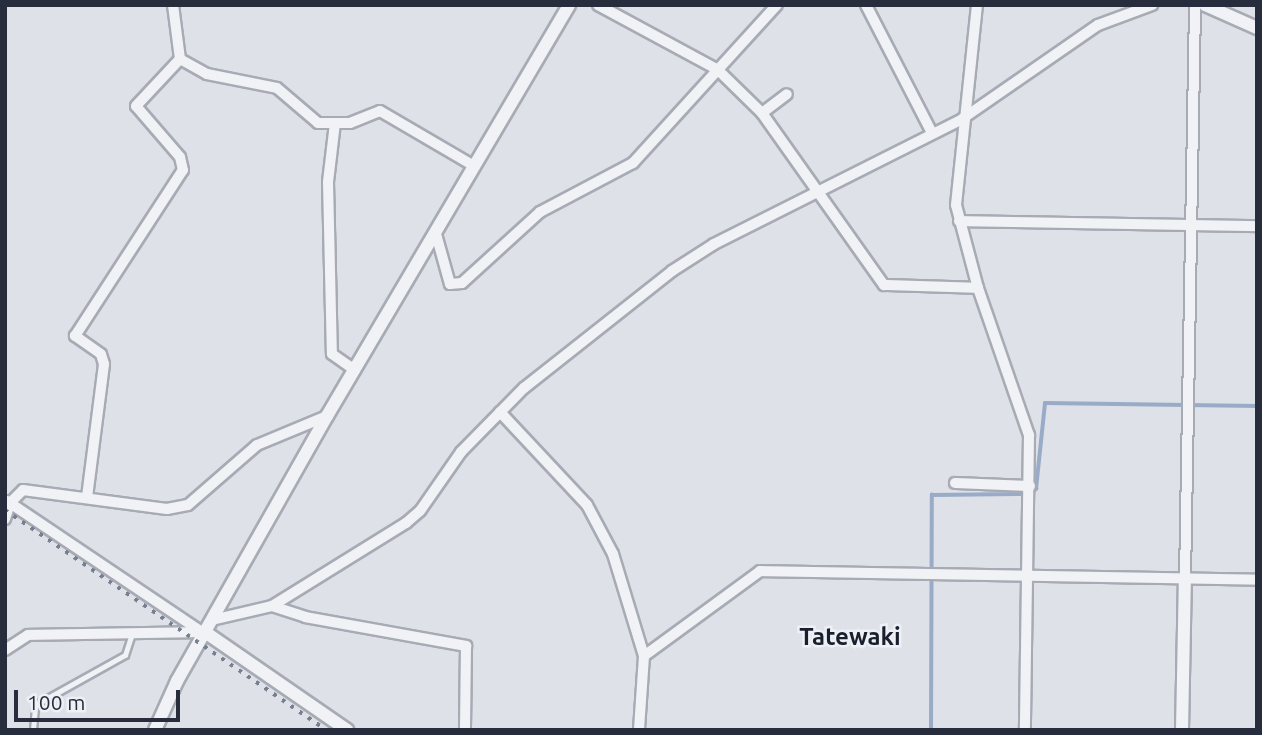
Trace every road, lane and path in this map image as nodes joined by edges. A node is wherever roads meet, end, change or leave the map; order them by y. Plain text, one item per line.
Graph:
1 (160, 5) edge
2 (569, 5) edge
3 (598, 5) edge
4 (777, 5) edge
5 (866, 5) edge
6 (977, 5) edge
7 (1152, 5) edge
8 (1195, 5) edge
9 (1205, 5) edge
10 (173, 6) edge
11 (1257, 28) edge
12 (180, 60) junction
13 (718, 70) junction
14 (787, 94) dead end
15 (762, 113) junction
16 (962, 118) junction
17 (335, 123) junction
18 (932, 133) junction
19 (474, 166) junction
20 (817, 193) junction
21 (959, 221) junction
22 (1190, 225) junction
23 (1257, 226) edge
24 (436, 234) junction
25 (978, 288) junction
26 (355, 370) junction
27 (500, 412) junction
28 (327, 416) junction
29 (955, 483) dead end
30 (1030, 486) junction
31 (87, 497) junction
32 (8, 501) edge
33 (5, 519) edge
34 (1030, 576) junction
35 (1185, 579) junction
36 (1257, 580) edge
37 (272, 606) junction
38 (212, 620) junction
39 (203, 632) junction
40 (132, 633) junction
41 (5, 650) edge
42 (644, 656) junction
43 (33, 730) edge
44 (155, 730) edge
45 (346, 730) edge
46 (464, 730) edge
47 (639, 730) edge
48 (1025, 730) edge
49 (1182, 730) edge

1 - 10 street
2 - 19 street
3 - 13 street
4 - 13 street
5 - 18 street
6 - 16 street
7 - 16 street
8 - 22 street
9 - 11 street
10 - 12 street
12 - 17 street
12 - 31 street
13 - 15 street
13 - 24 street
14 - 15 street
15 - 20 street
16 - 18 street
16 - 21 street
17 - 19 street
17 - 26 street
18 - 20 street
19 - 24 street
20 - 25 street
20 - 27 street
21 - 22 street
21 - 25 street
22 - 23 street
22 - 35 street
24 - 26 street
25 - 30 street
26 - 28 street
27 - 37 street
27 - 42 street
28 - 31 street
28 - 38 street
29 - 30 street
30 - 34 street
31 - 32 street
32 - 33 street
32 - 39 street
34 - 35 street
34 - 42 street
34 - 48 street
35 - 36 street
35 - 49 street
37 - 38 street
37 - 46 street
38 - 39 street
39 - 40 street
39 - 44 street
39 - 45 street
40 - 41 street
40 - 43 lane
42 - 47 street

